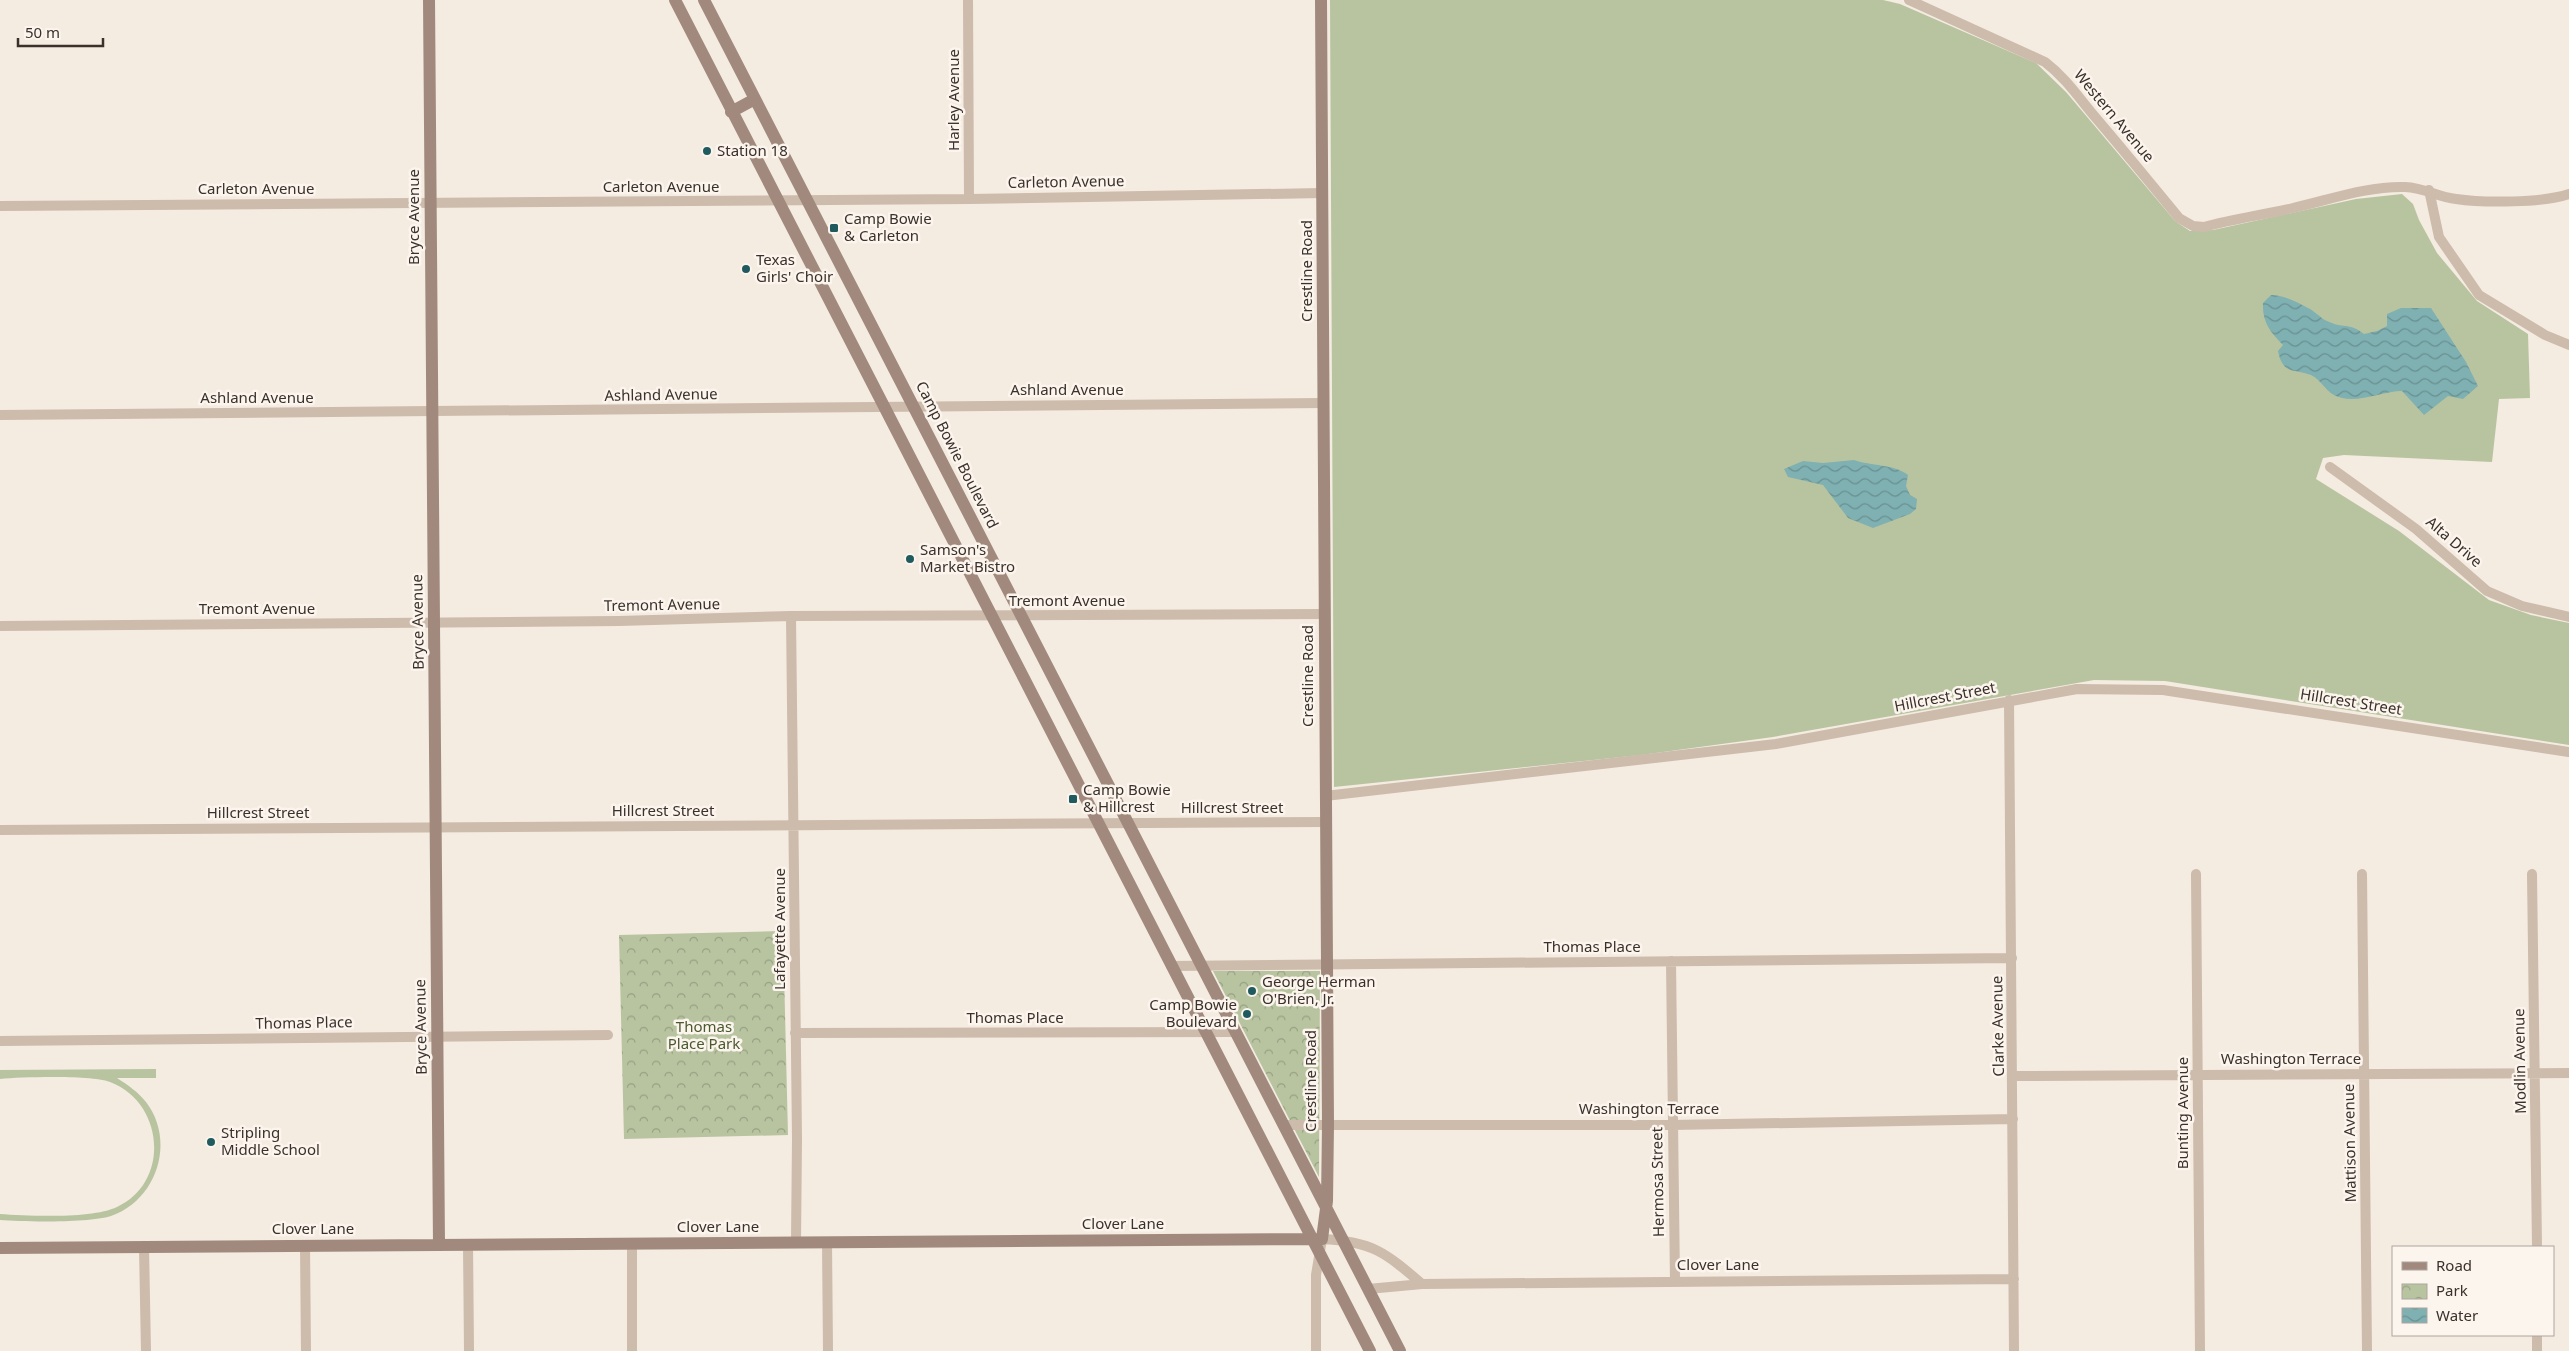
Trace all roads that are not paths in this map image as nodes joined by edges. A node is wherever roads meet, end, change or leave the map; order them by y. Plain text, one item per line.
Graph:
1 (429, 0) edge
2 (675, 0) edge
3 (704, 0) edge
4 (968, 0) edge
5 (1321, 0) edge
6 (1909, 0) edge
7 (754, 99) junction
8 (731, 112) junction
9 (2429, 190) junction
10 (1322, 193) junction
11 (2569, 194) edge
12 (969, 199) junction
13 (776, 200) junction
14 (807, 200) junction
15 (430, 203) junction
16 (0, 206) edge
17 (2569, 345) edge
18 (1323, 403) junction
19 (883, 407) junction
20 (914, 407) junction
21 (432, 412) junction
22 (0, 415) edge
23 (2330, 467) dead end
24 (1324, 614) junction
25 (791, 616) junction
26 (992, 616) junction
27 (1022, 616) junction
28 (2569, 618) edge
29 (434, 623) junction
30 (0, 626) edge
31 (2010, 700) junction
32 (2569, 752) edge
33 (1325, 796) junction
34 (1325, 822) junction
35 (1098, 824) junction
36 (1128, 824) junction
37 (794, 826) junction
38 (436, 827) junction
39 (0, 830) edge
40 (2196, 874) dead end
41 (2362, 874) dead end
42 (2532, 874) dead end
43 (2012, 958) junction
44 (1671, 961) junction
45 (1327, 964) junction
46 (1172, 966) junction
47 (1201, 966) junction
48 (1205, 1032) junction
49 (1235, 1032) junction
50 (796, 1033) junction
51 (608, 1035) dead end
52 (437, 1037) junction
53 (0, 1041) edge
54 (2535, 1073) junction
55 (2569, 1073) edge
56 (2364, 1074) junction
57 (2198, 1075) junction
58 (2014, 1076) junction
59 (2013, 1119) junction
60 (1285, 1125) junction
61 (1328, 1125) junction
62 (1672, 1125) junction
63 (1327, 1209) junction
64 (1317, 1239) junction
65 (1342, 1240) junction
66 (796, 1242) junction
67 (827, 1242) junction
68 (632, 1243) junction
69 (468, 1244) junction
70 (305, 1245) junction
71 (439, 1245) junction
72 (2537, 1246) edge
73 (144, 1247) junction
74 (0, 1248) edge
75 (1320, 1254) junction
76 (2014, 1279) junction
77 (1675, 1282) junction
78 (1422, 1284) junction
79 (1368, 1289) junction
80 (2537, 1336) edge
81 (146, 1351) edge
82 (306, 1351) edge
83 (469, 1351) edge
84 (632, 1351) edge
85 (828, 1351) edge
86 (1316, 1351) edge
87 (1370, 1351) edge
88 (1400, 1351) edge
89 (2014, 1351) edge
90 (2200, 1351) edge
91 (2367, 1351) edge
92 (2537, 1351) edge

1 - 15 street, Bryce Avenue
2 - 8 street
3 - 7 street, Camp Bowie Boulevard
4 - 12 street, Harley Avenue
5 - 10 street, Crestline Road
6 - 9 street, Western Avenue
7 - 8 street
7 - 14 street, Camp Bowie Boulevard
8 - 13 street
9 - 11 street, Western Avenue
9 - 17 street
10 - 12 street, Carleton Avenue
10 - 18 street, Crestline Road
12 - 14 street, Carleton Avenue
13 - 14 street, Carleton Avenue
13 - 15 street, Carleton Avenue
13 - 19 street
14 - 20 street, Camp Bowie Boulevard
15 - 16 street, Carleton Avenue
15 - 21 street, Bryce Avenue
18 - 20 street, Ashland Avenue
18 - 24 street, Crestline Road
19 - 20 street, Ashland Avenue
19 - 21 street, Ashland Avenue
19 - 26 street
20 - 27 street, Camp Bowie Boulevard
21 - 22 street, Ashland Avenue
21 - 29 street, Bryce Avenue
23 - 28 street, Alta Drive
24 - 27 street, Tremont Avenue
24 - 33 street, Crestline Road
25 - 26 street, Tremont Avenue
25 - 29 street, Tremont Avenue
25 - 37 street, Lafayette Avenue
26 - 27 street, Tremont Avenue
26 - 35 street
27 - 36 street, Camp Bowie Boulevard
29 - 30 street, Tremont Avenue
29 - 38 street, Bryce Avenue
31 - 32 street, Hillcrest Street
31 - 33 street, Hillcrest Street
31 - 43 street, Clarke Avenue
33 - 34 street, Crestline Road
34 - 36 street, Hillcrest Street
34 - 45 street, Crestline Road
35 - 36 street, Hillcrest Street
35 - 37 street, Hillcrest Street
35 - 46 street
36 - 47 street, Camp Bowie Boulevard
37 - 38 street, Hillcrest Street
37 - 50 street, Lafayette Avenue
38 - 39 street, Hillcrest Street
38 - 52 street, Bryce Avenue
40 - 57 street, Bunting Avenue
41 - 56 street, Mattison Avenue
42 - 54 street, Modlin Avenue
43 - 44 street, Thomas Place
43 - 58 street, Clarke Avenue
44 - 45 street, Thomas Place
44 - 62 street, Hermosa Street
45 - 47 street, Thomas Place
45 - 61 street, Crestline Road
46 - 47 street, Thomas Place
46 - 48 street
47 - 49 street, Camp Bowie Boulevard
48 - 49 street, Thomas Place
48 - 50 street, Thomas Place
48 - 64 street
49 - 60 street, Camp Bowie Boulevard
50 - 66 street, Lafayette Avenue
51 - 52 street, Thomas Place
52 - 53 street, Thomas Place
52 - 71 street, Bryce Avenue
54 - 55 street, Washington Terrace
54 - 56 street, Washington Terrace
54 - 72 street, Modlin Avenue
56 - 57 street, Washington Terrace
56 - 91 street, Mattison Avenue
57 - 58 street, Washington Terrace
57 - 90 street, Bunting Avenue
58 - 59 street, Clarke Avenue
59 - 62 street, Washington Terrace
59 - 76 street, Clarke Avenue
60 - 61 street, Washington Terrace
60 - 63 street, Camp Bowie Boulevard
61 - 62 street, Washington Terrace
61 - 63 street, Crestline Road
62 - 77 street, Hermosa Street
63 - 64 street, Crestline Road
63 - 65 street, Camp Bowie Boulevard
64 - 65 street, Clover Lane
64 - 67 street, Clover Lane
64 - 75 street
65 - 78 street, Clover Lane
65 - 79 street, Camp Bowie Boulevard
66 - 67 street, Clover Lane
66 - 68 street, Clover Lane
67 - 85 street
68 - 69 street, Clover Lane
68 - 84 street
69 - 71 street, Clover Lane
69 - 83 street
70 - 71 street, Clover Lane
70 - 73 street, Clover Lane
70 - 82 street
73 - 74 street, Clover Lane
73 - 81 street
75 - 86 street
75 - 87 street
76 - 77 street, Clover Lane
76 - 89 street, Clarke Avenue
77 - 78 street, Clover Lane
78 - 79 street, Clover Lane
79 - 88 street, Camp Bowie Boulevard
80 - 92 street

